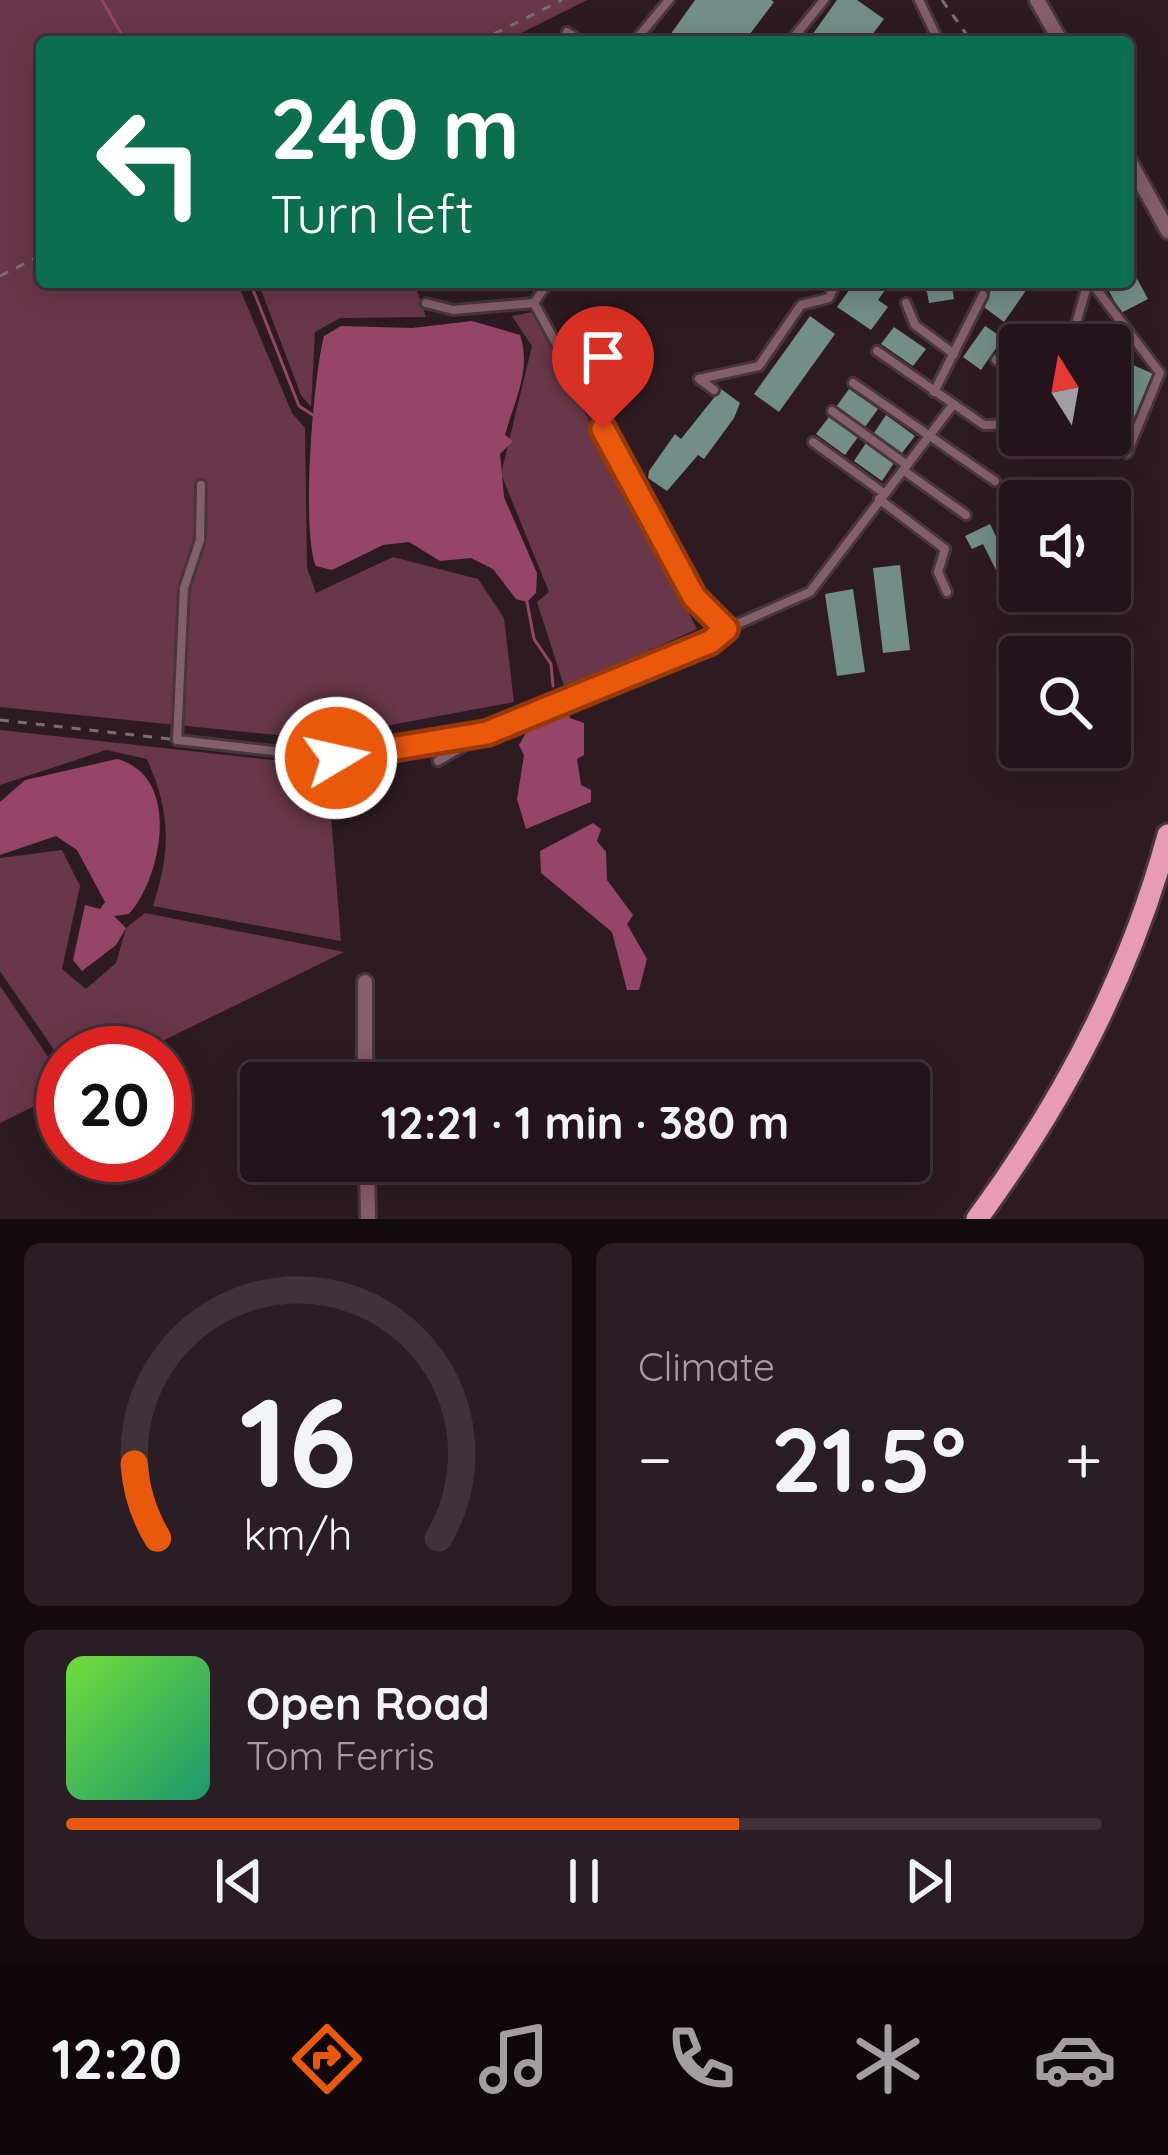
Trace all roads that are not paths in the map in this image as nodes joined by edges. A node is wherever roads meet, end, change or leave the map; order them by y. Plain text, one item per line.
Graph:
1 (669, 0) edge
2 (824, 0) edge
3 (919, 0) edge
4 (1037, 0) edge
5 (567, 32) dead end
6 (573, 36) edge
7 (639, 36) edge
8 (795, 36) edge
9 (936, 36) edge
10 (1058, 36) edge
11 (1134, 173) edge
12 (1143, 185) junction
13 (1134, 190) edge
14 (1168, 232) edge
15 (544, 288) edge
16 (833, 288) edge
17 (1088, 288) edge
18 (1095, 288) edge
19 (983, 295) dead end
20 (426, 303) dead end
21 (534, 303) junction
22 (906, 303) dead end
23 (1077, 324) edge
24 (1122, 324) edge
25 (1131, 335) edge
26 (877, 351) dead end
27 (954, 354) junction
28 (996, 360) dead end
29 (999, 361) edge
30 (853, 383) dead end
31 (714, 391) dead end
32 (934, 392) junction
33 (952, 406) junction
34 (832, 411) dead end
35 (999, 425) edge
36 (929, 436) junction
37 (1131, 441) edge
38 (813, 442) dead end
39 (905, 467) junction
40 (995, 482) dead end
41 (201, 485) dead end
42 (882, 496) junction
43 (965, 515) dead end
44 (947, 592) dead end
45 (726, 629) junction
46 (487, 733) junction
47 (438, 760) dead end
48 (1168, 835) edge
49 (365, 982) dead end
50 (365, 1062) edge
51 (367, 1182) edge
52 (368, 1219) edge
53 (977, 1219) edge

1 - 7 lane
2 - 8 lane
3 - 9 lane
4 - 10 street
5 - 6 lane
11 - 12 street
12 - 13 lane
12 - 14 street
15 - 21 lane
16 - 31 lane
17 - 23 lane
18 - 24 lane
19 - 27 lane
20 - 21 lane
21 - 45 lane
22 - 27 lane
25 - 37 lane
26 - 32 lane
27 - 32 lane
28 - 29 lane
30 - 36 lane
32 - 33 lane
33 - 35 lane
33 - 36 lane
34 - 39 lane
36 - 39 lane
36 - 40 lane
38 - 42 lane
39 - 42 lane
39 - 43 lane
41 - 46 lane
42 - 44 lane
42 - 45 lane
45 - 46 lane
46 - 47 lane
48 - 53 main road
49 - 50 street
51 - 52 street

